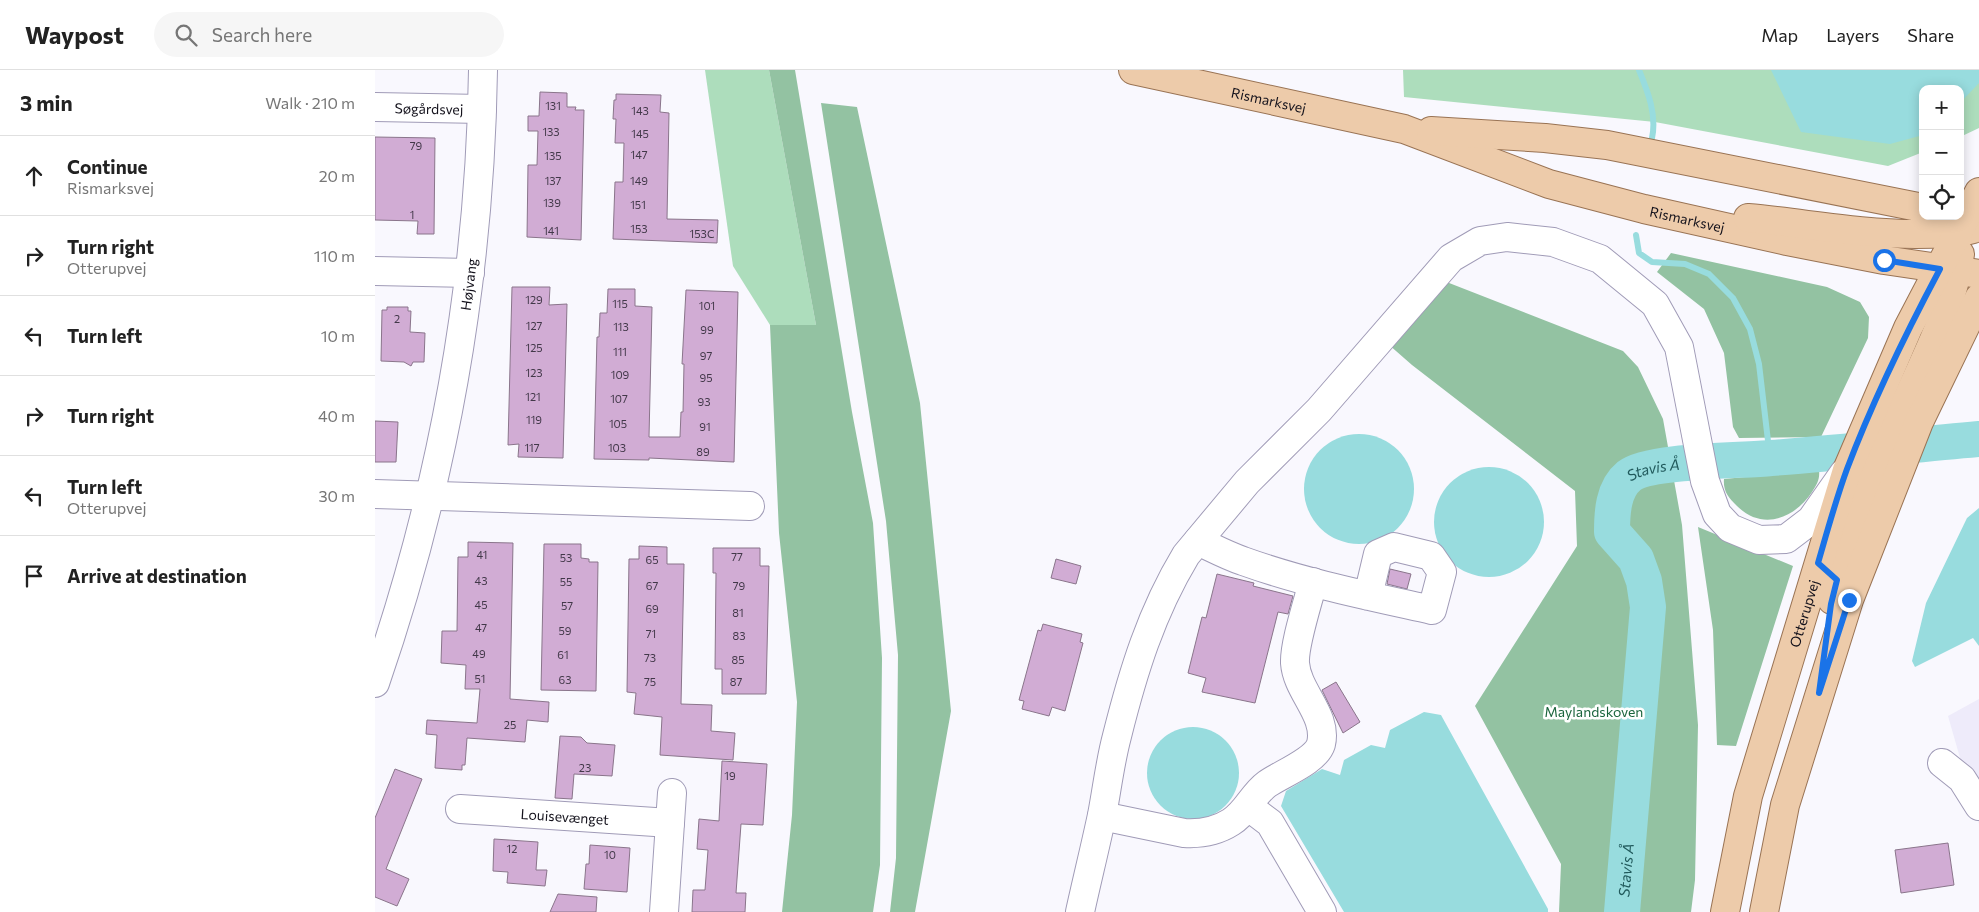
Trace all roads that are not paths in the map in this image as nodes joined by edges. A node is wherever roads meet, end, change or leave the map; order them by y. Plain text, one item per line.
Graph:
1 (483, 70) edge
2 (1133, 70) edge
3 (375, 107) edge
4 (482, 109) junction
5 (1405, 129) junction
6 (1919, 207) edge
7 (1644, 209) junction
8 (1967, 216) edge
9 (375, 271) edge
10 (1956, 271) edge
11 (471, 273) junction
12 (1979, 298) edge
13 (1908, 423) junction
14 (1890, 465) junction
15 (1847, 470) junction
16 (375, 494) edge
17 (431, 496) junction
18 (750, 506) dead end
19 (1786, 539) junction
20 (1198, 541) junction
21 (1827, 571) junction
22 (1313, 582) junction
23 (1368, 596) dead end
24 (375, 683) edge
25 (1819, 693) junction
26 (1942, 763) dead end
27 (672, 793) dead end
28 (1979, 806) edge
29 (1249, 807) junction
30 (460, 808) dead end
31 (1102, 816) junction
32 (670, 823) junction
33 (664, 912) edge
34 (1080, 912) edge
35 (1322, 912) edge
36 (1725, 912) edge
37 (1763, 912) edge

1 - 4 street, Højvang
2 - 5 main road, Rismarksvej
3 - 4 street, Søgårdsvej
4 - 11 street, Højvang
5 - 6 main road, Rismarksvej
5 - 7 main road, Rismarksvej
7 - 8 main road
7 - 10 main road, Rismarksvej
8 - 10 main road, Otterupvej
9 - 11 street
10 - 13 main road
10 - 15 main road, Otterupvej
11 - 17 street, Højvang
12 - 13 main road
13 - 14 main road
14 - 21 main road
14 - 25 main road
15 - 19 street
15 - 21 main road, Otterupvej
16 - 17 street
17 - 18 street
17 - 24 street, Højvang
19 - 20 street
19 - 21 street
20 - 22 street
20 - 31 street
21 - 25 main road
21 - 36 main road, Otterupvej
22 - 23 street
22 - 29 street
25 - 37 main road
26 - 28 street
27 - 32 street
29 - 31 street
29 - 35 street
30 - 32 street, Louisevænget
31 - 34 street
32 - 33 street

